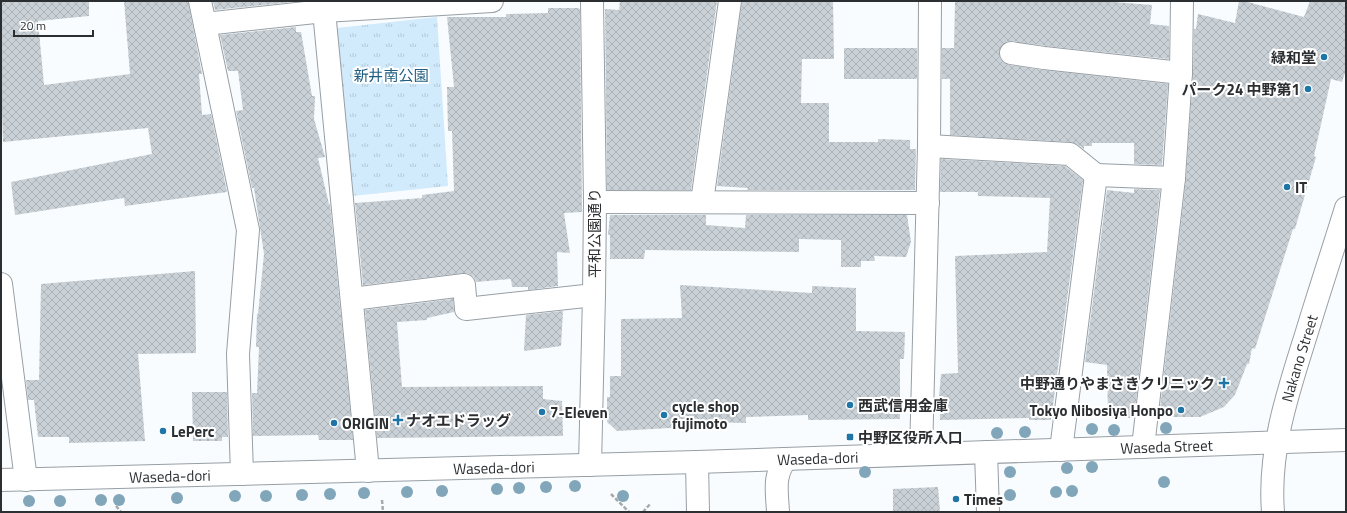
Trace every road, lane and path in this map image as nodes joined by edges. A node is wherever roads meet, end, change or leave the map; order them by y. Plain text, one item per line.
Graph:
1 (200, 1) edge
2 (492, 1) edge
3 (592, 1) edge
4 (730, 1) edge
5 (930, 1) edge
6 (1182, 1) edge
7 (324, 11) junction
8 (205, 24) junction
9 (1011, 53) dead end
10 (1181, 73) junction
11 (929, 146) junction
12 (1096, 175) junction
13 (1174, 178) junction
14 (595, 202) junction
15 (702, 202) junction
16 (928, 203) junction
17 (1346, 208) edge
18 (1, 284) edge
19 (594, 295) junction
20 (352, 299) junction
21 (1346, 440) edge
22 (1276, 443) junction
23 (1143, 447) junction
24 (1061, 450) junction
25 (986, 452) junction
26 (921, 454) junction
27 (786, 459) junction
28 (697, 462) junction
29 (590, 465) junction
30 (368, 471) junction
31 (242, 474) junction
32 (1, 480) edge
33 (26, 480) junction
34 (611, 494) dead end
35 (382, 500) dead end
36 (651, 503) dead end
37 (116, 506) dead end
38 (121, 512) edge
39 (383, 512) edge
40 (629, 512) edge
41 (643, 512) edge
42 (698, 512) edge
43 (778, 512) edge
44 (988, 512) edge
45 (1273, 512) edge

1 - 8 street
2 - 7 street
3 - 14 street, 平和公園通り
4 - 15 street
5 - 11 street
6 - 10 street
7 - 8 street
7 - 20 street
8 - 31 street
9 - 10 street
10 - 13 street
11 - 12 street
11 - 16 street
12 - 13 street
12 - 24 street
13 - 23 street
14 - 15 street
14 - 19 street, 平和公園通り
15 - 16 street
16 - 26 street
17 - 22 street, Nakano Street
18 - 33 street
19 - 20 street
19 - 29 street, 平和公園通り
20 - 30 street
21 - 22 street, Waseda Street
22 - 23 street, Waseda Street
22 - 45 street, Nakano Street
23 - 24 street, Waseda Street
24 - 25 street, Waseda Street
25 - 26 street, Waseda-dori
25 - 44 street
26 - 27 street, Waseda-dori
27 - 28 street, Waseda-dori
27 - 43 street
28 - 29 street, Waseda-dori
28 - 42 street
29 - 30 street, Waseda-dori
30 - 31 street, Waseda-dori
31 - 33 street, Waseda-dori
32 - 33 street, Waseda-dori
34 - 40 path
35 - 39 path
36 - 41 path
37 - 38 path

